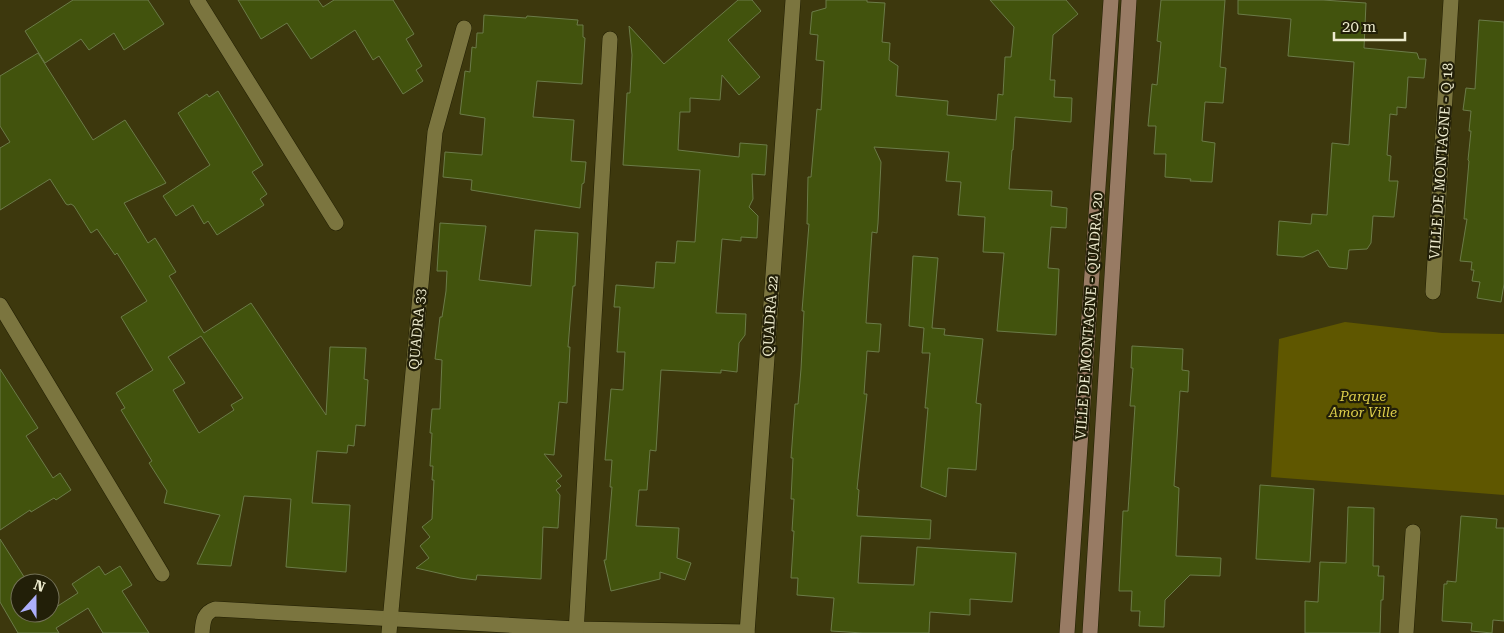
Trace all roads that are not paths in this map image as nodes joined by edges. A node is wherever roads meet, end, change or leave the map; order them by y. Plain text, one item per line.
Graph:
1 (197, 0) edge
2 (793, 0) edge
3 (1111, 0) edge
4 (1129, 0) edge
5 (1451, 0) edge
6 (464, 28) dead end
7 (610, 39) dead end
8 (336, 223) dead end
9 (1433, 292) dead end
10 (0, 305) edge
11 (1413, 532) dead end
12 (162, 574) dead end
13 (389, 625) edge
14 (576, 631) edge
15 (747, 632) edge
16 (202, 633) edge
17 (1067, 633) edge
18 (1090, 633) edge
19 (1406, 633) edge

1 - 8 street
2 - 15 street, QUADRA 22
3 - 17 street, VILLE DE MONTAGNE - QUADRA 20
4 - 18 street, VILLE DE MONTAGNE - QUADRA 20
5 - 9 street, VILLE DE MONTAGNE - Q 18
6 - 13 street, QUADRA 33
7 - 14 street
10 - 12 street
11 - 19 street
13 - 14 street
13 - 16 street
14 - 15 street

